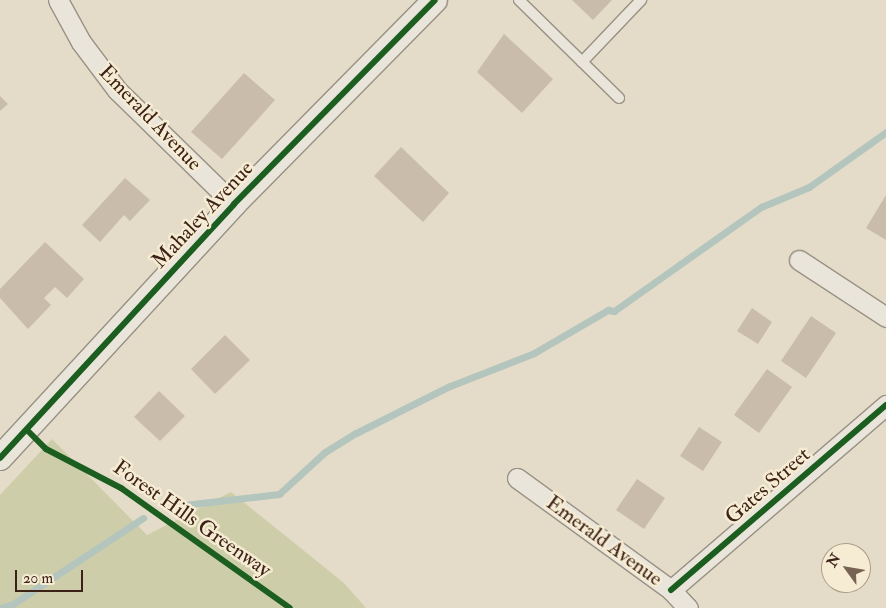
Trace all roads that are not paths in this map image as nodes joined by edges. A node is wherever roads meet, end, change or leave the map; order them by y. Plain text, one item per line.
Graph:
1 (58, 0) edge
2 (435, 0) edge
3 (519, 0) edge
4 (641, 0) edge
5 (582, 62) junction
6 (619, 98) dead end
7 (234, 204) junction
8 (799, 260) dead end
9 (886, 317) edge
10 (886, 405) edge
11 (0, 458) edge
12 (517, 478) dead end
13 (671, 590) junction
14 (688, 608) edge

1 - 7 street, Emerald Avenue
2 - 7 street, Mahaley Avenue
3 - 5 lane
4 - 5 lane
5 - 6 lane
7 - 11 street, Mahaley Avenue
8 - 9 street
10 - 13 street, Gates Street
12 - 13 street, Emerald Avenue
13 - 14 street, Emerald Avenue

